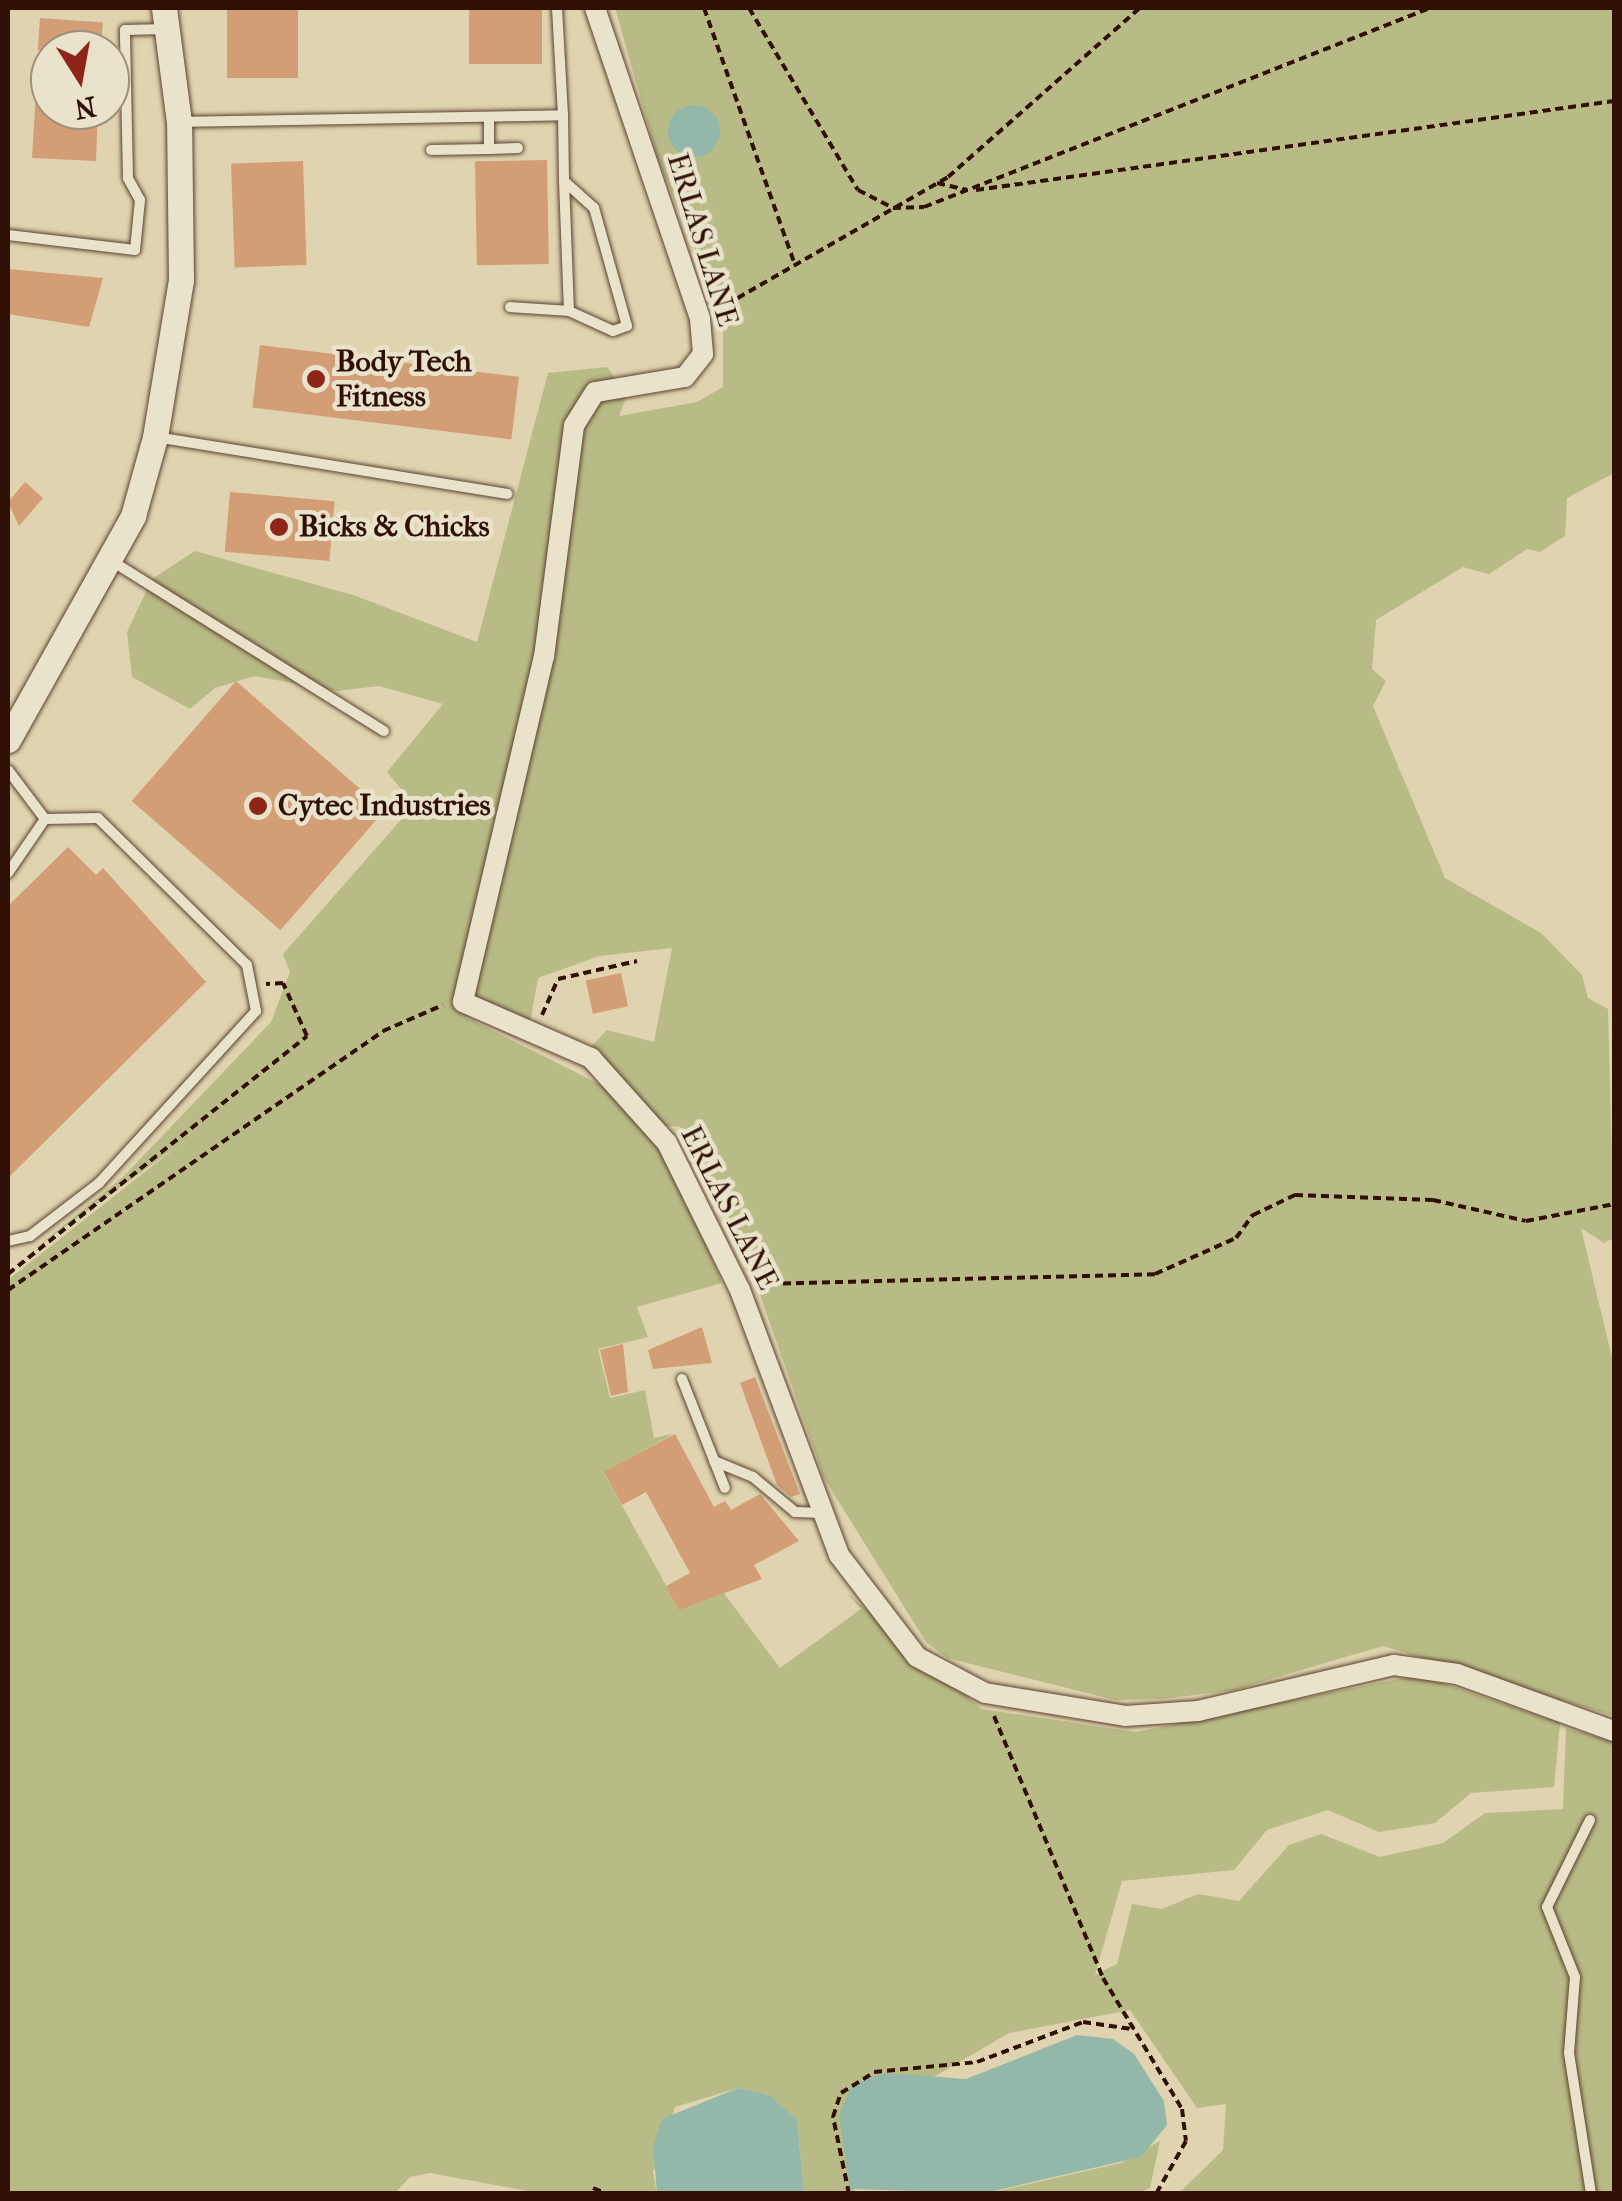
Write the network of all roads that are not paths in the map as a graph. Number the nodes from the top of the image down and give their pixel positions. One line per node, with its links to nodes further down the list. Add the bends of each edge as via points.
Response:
1 (556, 8): 4 (lane)
2 (596, 8): 26 (street, ERLAS LANE, via 700,319 699,366 667,383 595,392 574,426 544,656 463,1002 592,1058 667,1143 740,1290)
3 (166, 18): 6 (street); 11 (lane, via 125,30 135,250)
4 (562, 116): 5 (lane); 10 (lane)
5 (489, 118): 6 (lane); 8 (lane)
6 (179, 122): 14 (street, via 181,280)
7 (518, 148): 8 (lane)
8 (489, 149): 9 (lane)
9 (431, 150)
10 (564, 181): 13 (lane); 13 (lane, via 594,208 630,316 613,331)
11 (8, 234)
12 (510, 307): 13 (lane)
13 (569, 311)
14 (155, 437): 15 (lane); 16 (street)
15 (507, 494)
16 (110, 559): 17 (lane); 18 (street)
17 (384, 730)
18 (8, 740)
19 (8, 770): 20 (lane)
20 (45, 819): 21 (lane); 22 (lane, via 98,818 256,984 252,1024 100,1183 30,1236)
21 (8, 873)
22 (8, 1241)
23 (682, 1379): 24 (lane)
24 (714, 1461): 25 (lane); 26 (lane, via 753,1476 795,1512)
25 (725, 1488)
26 (822, 1513): 27 (street, ERLAS LANE, via 839,1554 917,1657 985,1693 1124,1716 1198,1712 1394,1666 1456,1674)
27 (1614, 1732)
28 (1590, 1820): 29 (lane, via 1547,1907 1575,1977 1568,2053)
29 (1591, 2194)

